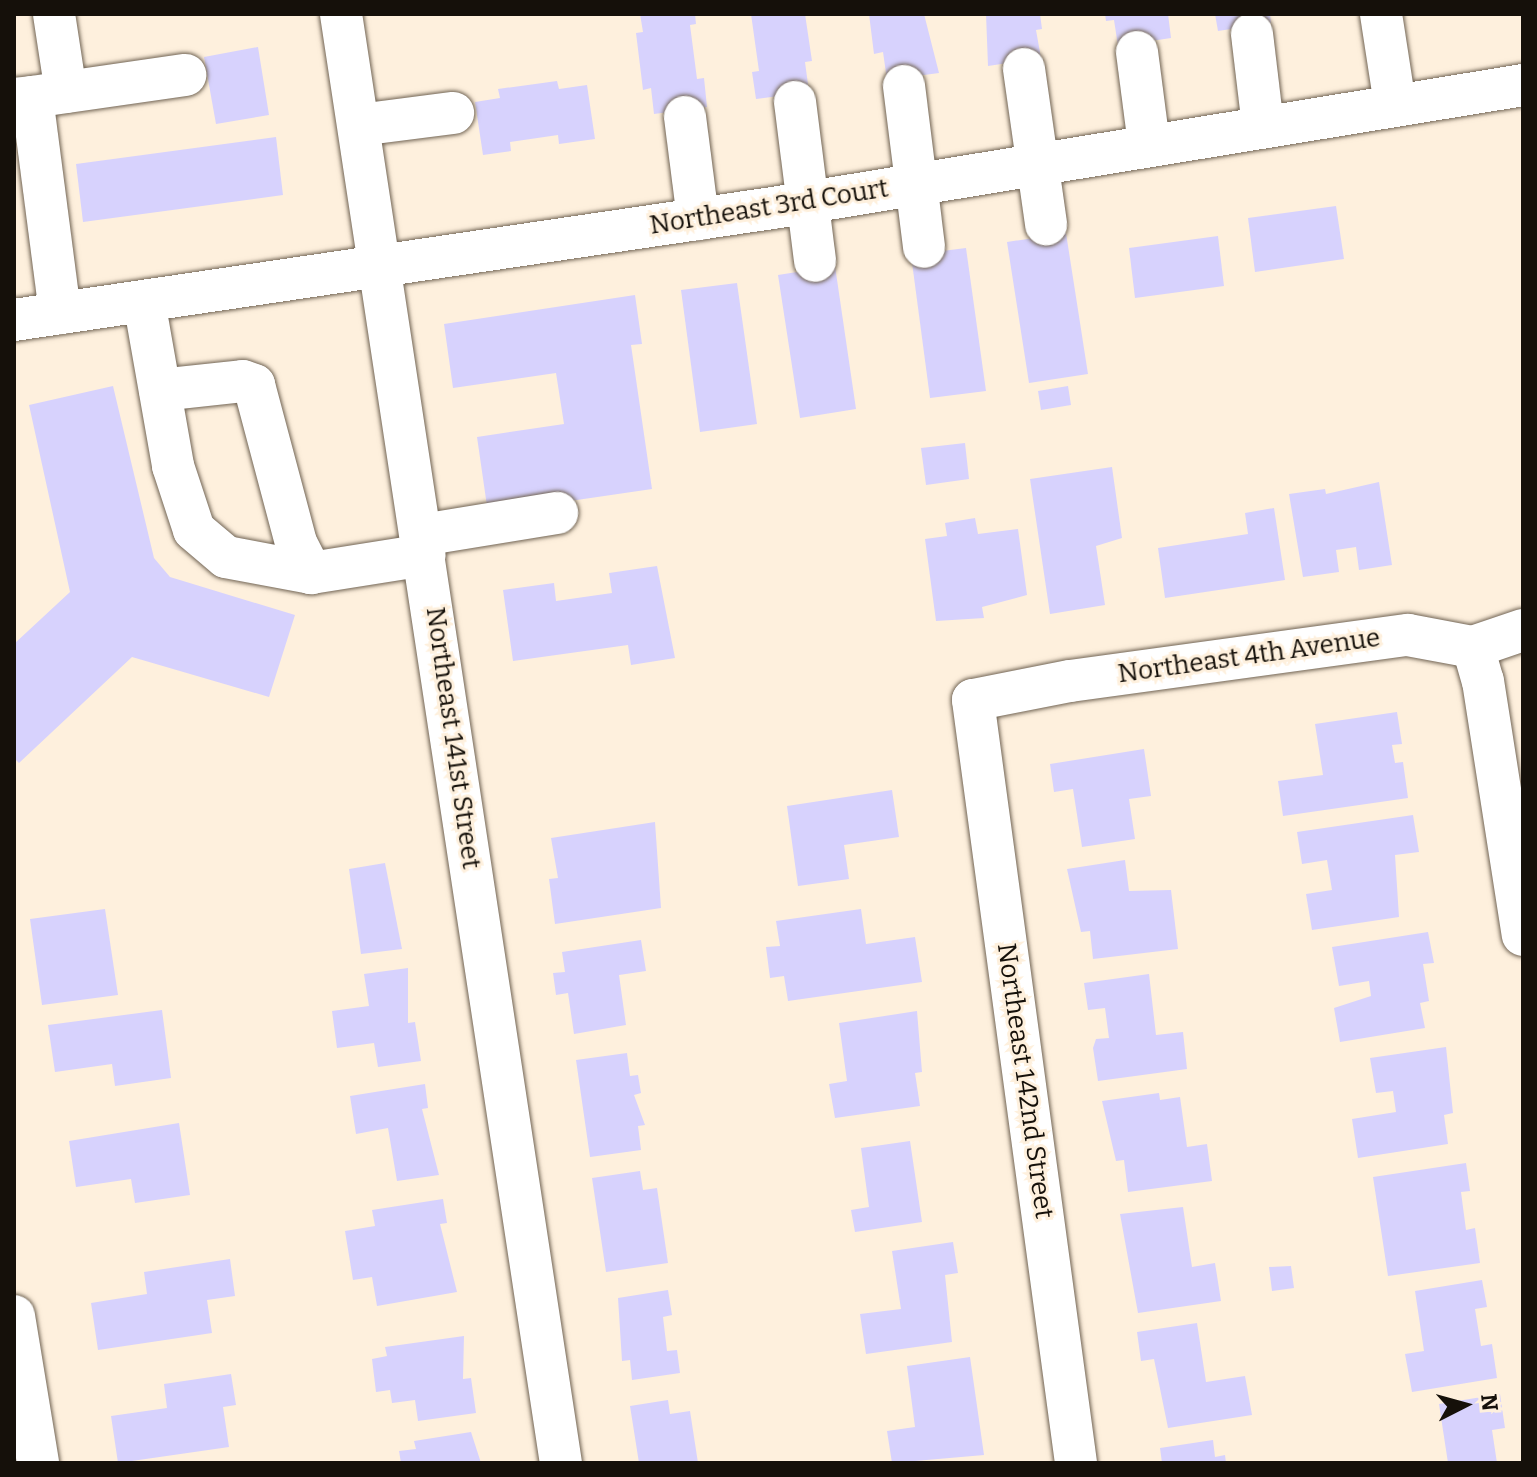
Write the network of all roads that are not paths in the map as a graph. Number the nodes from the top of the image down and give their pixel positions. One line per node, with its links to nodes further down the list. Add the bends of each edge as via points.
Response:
1 (54, 14): 10 (street)
2 (341, 14): 15 (street, Northeast 141st Street)
3 (1381, 14): 12 (street)
4 (1252, 34): 16 (street)
5 (1137, 52): 17 (street)
6 (1024, 69): 18 (street)
7 (185, 75): 10 (street)
8 (1523, 85): 12 (street, Northeast 3rd Court)
9 (904, 86): 19 (street)
10 (38, 96): 27 (street)
11 (795, 102): 20 (street)
12 (1395, 104): 16 (street, Northeast 3rd Court)
13 (453, 113): 15 (street)
14 (685, 117): 21 (street)
15 (359, 125): 25 (street, Northeast 141st Street)
16 (1263, 126): 17 (street, Northeast 3rd Court)
17 (1149, 145): 18 (street, Northeast 3rd Court)
18 (1038, 164): 19 (street, Northeast 3rd Court); 22 (street)
19 (916, 184): 20 (street, Northeast 3rd Court); 23 (street)
20 (808, 203): 21 (street, Northeast 3rd Court); 24 (street)
21 (698, 219): 25 (street, Northeast 3rd Court)
22 (1046, 224)
23 (924, 247)
24 (815, 261)
25 (382, 266): 26 (street, Northeast 3rd Court); 31 (street, Northeast 141st Street)
26 (144, 301): 27 (street, Northeast 3rd Court); 29 (street)
27 (60, 313): 28 (street, Northeast 3rd Court)
28 (14, 320)
29 (160, 390): 32 (street, via 173,466 194,530 226,557); 32 (street, via 243,381 254,385 296,543)
30 (557, 513): 31 (street)
31 (424, 545): 32 (street); 39 (street, Northeast 141st Street)
32 (311, 573)
33 (1523, 630): 34 (street, Northeast 4th Avenue)
34 (1473, 647): 35 (street, Northeast 4th Avenue, via 1408,635 1070,681); 36 (street, via 1483,681)
35 (973, 700): 40 (street, Northeast 142nd Street)
36 (1523, 935)
37 (14, 1316): 38 (street)
38 (38, 1463)
39 (561, 1463)
40 (1076, 1463)

